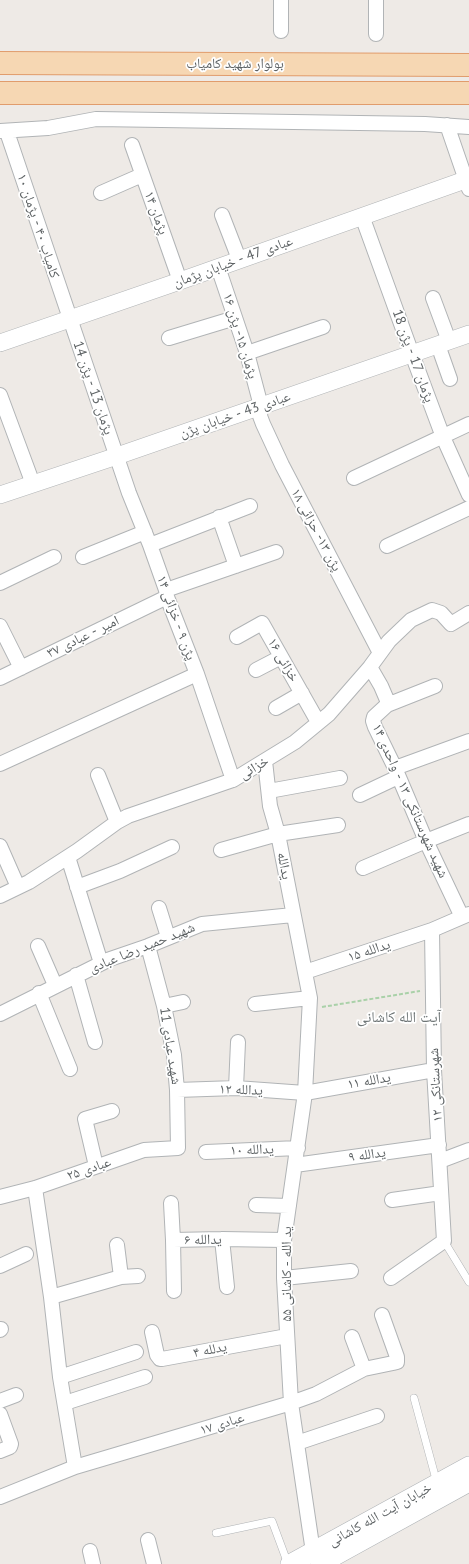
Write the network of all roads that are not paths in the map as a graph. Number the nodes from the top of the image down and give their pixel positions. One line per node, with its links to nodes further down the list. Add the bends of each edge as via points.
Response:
1 (281, 0): 3 (street)
2 (376, 0): 4 (street)
3 (281, 31)
4 (376, 34)
5 (0, 63): 6 (main road, بولوار شهید کامیاب)
6 (105, 63): 7 (main road, بولوار شهید کامیاب); 9 (main road)
7 (469, 66)
8 (0, 93): 9 (main road, بولوار شهید کامیاب)
9 (108, 93): 10 (main road, بولوار شهید کامیاب)
10 (469, 93)
11 (447, 125): 12 (street); 13 (street, via 96,119 48,128); 16 (street)
12 (469, 127)
13 (4, 132): 25 (street, کامیاب ۴۰ - پژمان ۱۰)
14 (132, 145): 15 (street, پژمان ۱۴)
15 (142, 175): 17 (street); 22 (street, پژمان ۱۴)
16 (467, 184): 19 (street, عبادی 47 - خیابان پژمان)
17 (101, 193)
18 (222, 215): 20 (street)
19 (362, 216): 20 (street, عبادی 47 - خیابان پژمان); 32 (street, پژمان 17 - پژن 18)
20 (239, 259): 21 (street, عبادی 47 - خیابان پژمان)
21 (218, 267): 22 (street, عبادی 47 - خیابان پژمان); 24 (street, پژمان ۱۵- پژن ۱۶)
22 (180, 281): 25 (street, عبادی 47 - خیابان پژمان)
23 (432, 298): 30 (street)
24 (235, 318): 28 (street); 31 (street, پژمان ۱۵- پژن ۱۶)
25 (70, 319): 29 (street, عبادی 47 - خیابان پژمان); 38 (street, پژمان 13 - پژن 14)
26 (323, 327): 31 (street)
27 (469, 334): 30 (street, عبادی 43 - خیابان پژن)
28 (169, 338)
29 (0, 343)
30 (443, 343): 32 (street, عبادی 43 - خیابان پژن); 33 (street)
31 (247, 353): 35 (street, پژمان ۱۵- پژن ۱۶)
32 (412, 354): 35 (street, عبادی 43 - خیابان پژن); 37 (street, پژمان 17 - پژن 18)
33 (450, 379)
34 (0, 395): 40 (street)
35 (261, 406): 38 (street, عبادی 43 - خیابان پژن); 57 (street, پژن ۱۳- حزائی ۱۸, via 260,416 279,458)
36 (469, 424): 37 (street)
37 (443, 437): 39 (street); 42 (street, پژمان 17 - پژن 18)
38 (117, 456): 40 (street, عبادی 43 - خیابان پژن); 46 (street, پژن ۹ - خزائی ۱۴)
39 (354, 478)
40 (33, 484): 41 (street, عبادی 43 - خیابان پژن)
41 (0, 495)
42 (469, 495)
43 (250, 506): 45 (street)
44 (469, 508): 47 (street)
45 (219, 518): 46 (street); 51 (street)
46 (147, 538): 50 (street); 53 (street, پژن ۹ - خزائی ۱۴)
47 (387, 546)
48 (276, 552): 51 (street, امیر - عبادی ۳۷)
49 (54, 557): 52 (street)
50 (83, 557)
51 (236, 566): 53 (street, امیر - عبادی ۳۷)
52 (0, 583)
53 (166, 593): 60 (street, امیر - عبادی ۳۷); 62 (street, پژن ۹ - خزائی ۱۴)
54 (469, 612): 57 (street, خزائی, via 451,624 441,613 432,610 411,620)
55 (0, 626): 60 (street)
56 (237, 637): 58 (street, خزائی ۱۶, via 262,623)
57 (380, 653): 59 (street, خزائی)
58 (281, 657): 61 (street); 65 (street, خزائی ۱۶)
59 (370, 667): 66 (street, شهید شهرستانکی ۱۳ - واحدی ۱۴, via 381,686); 68 (street, خزائی, via 329,714)
60 (20, 668): 63 (street, امیر - عبادی ۳۷)
61 (256, 670)
62 (197, 674): 71 (street); 75 (street, پژن ۹ - خزائی ۱۴)
63 (0, 678)
64 (434, 686): 66 (street)
65 (302, 693): 67 (street); 68 (street, خزائی ۱۶)
66 (387, 705): 72 (street, شهید شهرستانکی ۱۳ - واحدی ۱۴, via 374,717 373,722)
67 (276, 708)
68 (318, 722): 70 (street, خزائی, via 295,742)
69 (469, 741): 72 (street)
70 (265, 761): 75 (street, خزائی); 76 (street, یدالله)
71 (0, 764)
72 (396, 772): 77 (street); 82 (street, شهید شهرستانکی ۱۳ - واحدی ۱۴)
73 (98, 775): 78 (street)
74 (340, 778): 76 (street)
75 (233, 780): 78 (street, خزائی)
76 (269, 792): 81 (street, یدالله)
77 (360, 795)
78 (117, 822): 86 (street, خزائی)
79 (469, 824): 82 (street)
80 (338, 825): 81 (street)
81 (278, 834): 85 (street); 92 (street, یدالله)
82 (426, 841): 87 (street); 93 (street, شهید شهرستانکی ۱۳ - واحدی ۱۴)
83 (0, 846): 88 (street)
84 (172, 847): 89 (street)
85 (221, 850)
86 (68, 857): 88 (street, خزائی); 89 (street)
87 (363, 868)
88 (18, 887): 90 (street, خزائی)
89 (78, 887): 98 (street)
90 (0, 896)
91 (159, 908): 95 (street)
92 (293, 915): 95 (street, شهید حمید رضا عبادی, via 202,924); 99 (street, یدالله)
93 (465, 916): 94 (street, یدالله ۱۵)
94 (432, 930): 99 (street, یدالله ۱۵); 111 (street, شهرستانکی ۱۲)
95 (168, 938): 97 (street, شهید حمید رضا عبادی)
96 (38, 946): 101 (street)
97 (148, 946): 98 (street, شهید حمید رضا عبادی); 106 (street, شهید عبادی 11)
98 (101, 963): 100 (street, شهید حمید رضا عبادی)
99 (305, 972): 105 (street, ید الله - کاشانی ۵۵)
100 (76, 975): 101 (street, شهید حمید رضا عبادی); 108 (street)
101 (56, 986): 102 (street, شهید حمید رضا عبادی)
102 (39, 994): 107 (street, شهید حمید رضا عبادی); 110 (street)
103 (183, 1002): 106 (street)
104 (254, 1004): 105 (street)
105 (310, 1004): 114 (street, ید الله - کاشانی ۵۵)
106 (164, 1006): 113 (street, شهید عبادی 11, via 174,1055)
107 (0, 1014)
108 (95, 1042)
109 (238, 1042): 112 (street)
110 (70, 1069)
111 (434, 1070): 114 (street, یدالله ۱۱); 116 (street, شهرستانکی ۱۲)
112 (236, 1088): 113 (street, یدالله ۱۲); 114 (street, یدالله ۱۲)
113 (177, 1090): 117 (street, شهید عبادی 11)
114 (305, 1093): 118 (street, ید الله - کاشانی ۵۵)
115 (112, 1111): 123 (street, via 85,1119)
116 (439, 1145): 121 (street, شهرستانکی ۱۲); 122 (street, یدالله ۹)
117 (178, 1148): 123 (street, عبادی ۲۵, via 144,1150)
118 (298, 1148): 120 (street, یدالله ۱۰); 122 (street, ید الله - کاشانی ۵۵)
119 (469, 1150): 121 (street)
120 (206, 1152)
121 (440, 1161): 125 (street, شهرستانکی ۱۲)
122 (295, 1165): 130 (street, ید الله - کاشانی ۵۵)
123 (96, 1166): 124 (street, عبادی ۲۵)
124 (35, 1188): 126 (street, عبادی ۲۵); 146 (street)
125 (441, 1193): 127 (street); 134 (street, شهرستانکی ۱۲)
126 (0, 1197)
127 (392, 1200)
128 (171, 1203): 132 (street)
129 (256, 1205): 130 (street)
130 (289, 1206): 133 (street, ید الله - کاشانی ۵۵)
131 (222, 1239): 132 (street, یدالله ۶); 133 (street, یدالله ۶); 144 (street)
132 (173, 1240): 145 (street, یدالله ۶)
133 (284, 1240): 141 (street, ید الله - کاشانی ۵۵)
134 (444, 1241): 142 (street); 143 (lane)
135 (117, 1245): 140 (street)
136 (26, 1254): 137 (street)
137 (0, 1266)
138 (351, 1271): 141 (street)
139 (138, 1276): 140 (street)
140 (121, 1277): 146 (street)
141 (284, 1278): 149 (street, ید الله - کاشانی ۵۵)
142 (391, 1278)
143 (469, 1282)
144 (227, 1287)
145 (174, 1291)
146 (51, 1297): 153 (street)
147 (382, 1315): 152 (street, عبادی ۱۷, via 397,1362)
148 (152, 1332): 149 (street, یدلله ۴, via 160,1359)
149 (287, 1336): 158 (street, ید الله - کاشانی ۵۵)
150 (352, 1337): 152 (street)
151 (136, 1352): 153 (street)
152 (364, 1369): 158 (street, عبادی ۱۷, via 316,1394)
153 (60, 1377): 159 (street)
154 (145, 1377): 159 (street)
155 (16, 1395): 157 (street)
156 (414, 1398): 167 (lane)
157 (0, 1401)
158 (291, 1402): 162 (street, ید الله - کاشانی ۵۵); 165 (street, عبادی ۱۷)
159 (65, 1403): 165 (street)
160 (0, 1414): 163 (street, via 11,1444)
161 (377, 1416): 162 (street)
162 (297, 1443): 171 (street, ید الله - کاشانی ۵۵)
163 (0, 1451)
164 (469, 1466): 167 (main road, خیابان آیت الله کاشانی)
165 (75, 1467): 168 (street, عبادی ۱۷)
166 (469, 1482): 171 (main road, خیابان آیت الله کاشانی)
167 (437, 1483): 171 (main road, خیابان آیت الله کاشانی)
168 (0, 1497)
169 (216, 1533): 173 (lane, via 272,1521)
170 (148, 1540): 172 (street)
171 (316, 1558): 173 (main road, خیابان آیت الله کاشانی)
172 (154, 1564)
173 (289, 1564)

